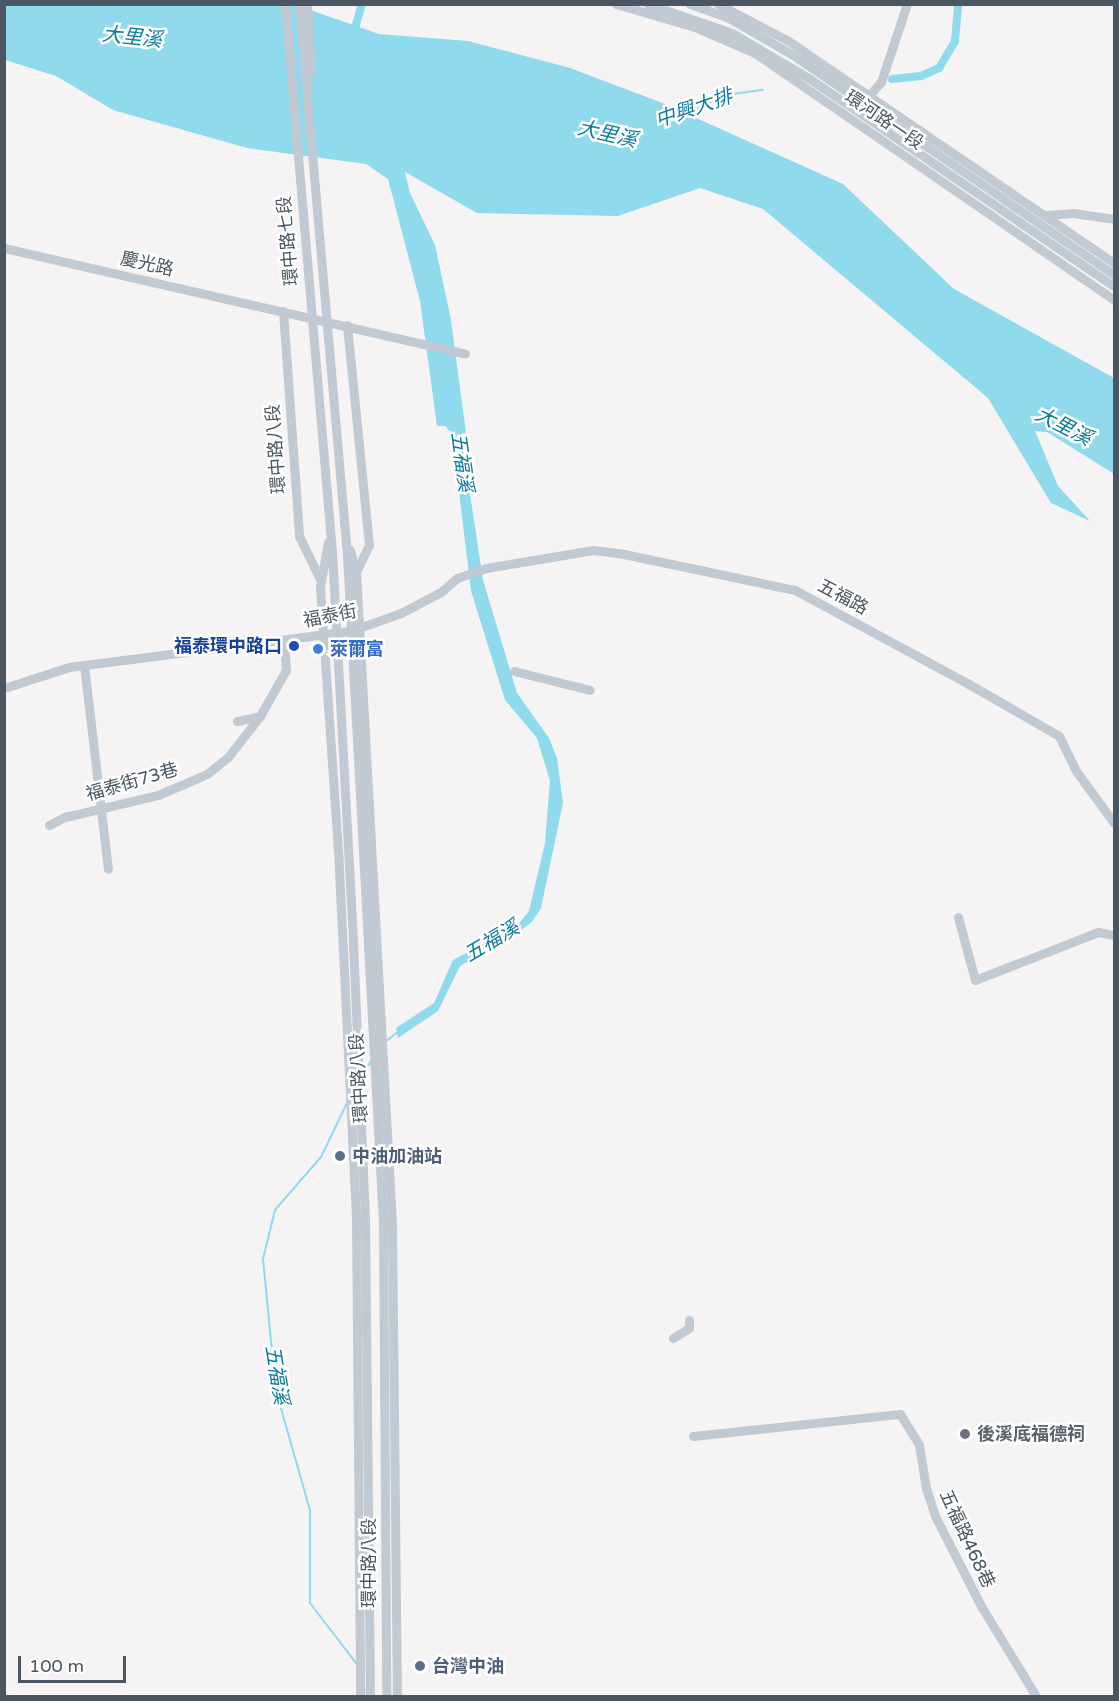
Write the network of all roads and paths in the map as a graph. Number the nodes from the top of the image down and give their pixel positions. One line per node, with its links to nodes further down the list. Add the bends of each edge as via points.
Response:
1 (280, 4): 11 (street, via 285,74)
2 (285, 4): 11 (street, 環中路七段)
3 (299, 4): 12 (street, 環中路七段)
4 (307, 4): 12 (street)
5 (616, 4): 10 (street, 環河路一段, via 729,40)
6 (648, 4): 10 (street, 環河路一段, via 732,33)
7 (690, 4): 10 (street, 環河路一段, via 760,34)
8 (718, 4): 10 (street, 環河路一段, via 788,40)
9 (907, 4): 10 (street, via 881,82)
10 (860, 107): 13 (street, 環河路一段); 17 (street, 環河路一段); 18 (street, 環河路一段); 19 (street, 環河路一段)
11 (295, 119): 24 (street, 環中路七段)
12 (309, 120): 23 (street, 環中路七段)
13 (1046, 215): 14 (street, via 1073,213); 16 (street, 環河路一段)
14 (1114, 219)
15 (4, 248): 20 (street, 慶光路)
16 (1114, 263)
17 (1114, 275)
18 (1114, 286)
19 (1114, 300)
20 (283, 311): 21 (street, 慶光路); 29 (street, 環中路八段, via 299,536)
21 (347, 325): 22 (street, 慶光路); 27 (street, 環中路八段, via 369,545)
22 (465, 354)
23 (339, 471): 25 (street, 環中路八段)
24 (323, 474): 26 (street, 環中路八段)
25 (345, 530): 27 (street, 環中路八段); 30 (street, 環中路八段)
26 (330, 531): 29 (street, 環中路八段); 31 (street, 環中路八段)
27 (356, 572): 30 (street, 環中路八段)
28 (462, 576): 30 (street, 福泰街, via 401,613); 41 (street, 五福路, via 486,568 593,550 795,590 1054,732 1076,771)
29 (321, 580): 32 (street, 環中路八段)
30 (355, 630): 31 (street, 福泰街); 47 (street, 環中路八段)
31 (336, 634): 32 (street, 福泰街); 46 (street, 環中路八段, via 357,1056)
32 (324, 636): 33 (street, 福泰街); 46 (street, 環中路八段)
33 (284, 641): 34 (street, 福泰街); 38 (street, 福泰街73巷, via 286,670)
34 (84, 664): 36 (street, 福泰街, via 52,670); 40 (street)
35 (514, 671): 37 (street)
36 (4, 688)
37 (590, 690)
38 (260, 716): 39 (street); 40 (street, 福泰街73巷, via 228,757 207,774 159,795)
39 (237, 720)
40 (102, 809): 42 (street, 福泰街73巷); 43 (street)
41 (1114, 823)
42 (49, 825)
43 (108, 869)
44 (958, 917): 45 (street, via 975,980 1098,932)
45 (1114, 935)
46 (354, 1083): 48 (street, 環中路八段); 48 (street, 環中路八段, via 351,1125)
47 (387, 1218): 48 (street); 52 (street, 環中路八段); 55 (street, 環中路八段)
48 (360, 1220): 53 (street, 環中路八段); 54 (street, 環中路八段)
49 (689, 1320): 50 (street, via 689,1328)
50 (673, 1338)
51 (693, 1436): 56 (street, 五福路468巷, via 900,1414 919,1445 935,1516 981,1606)
52 (386, 1691)
53 (360, 1696)
54 (370, 1696)
55 (397, 1696)
56 (1036, 1696)

